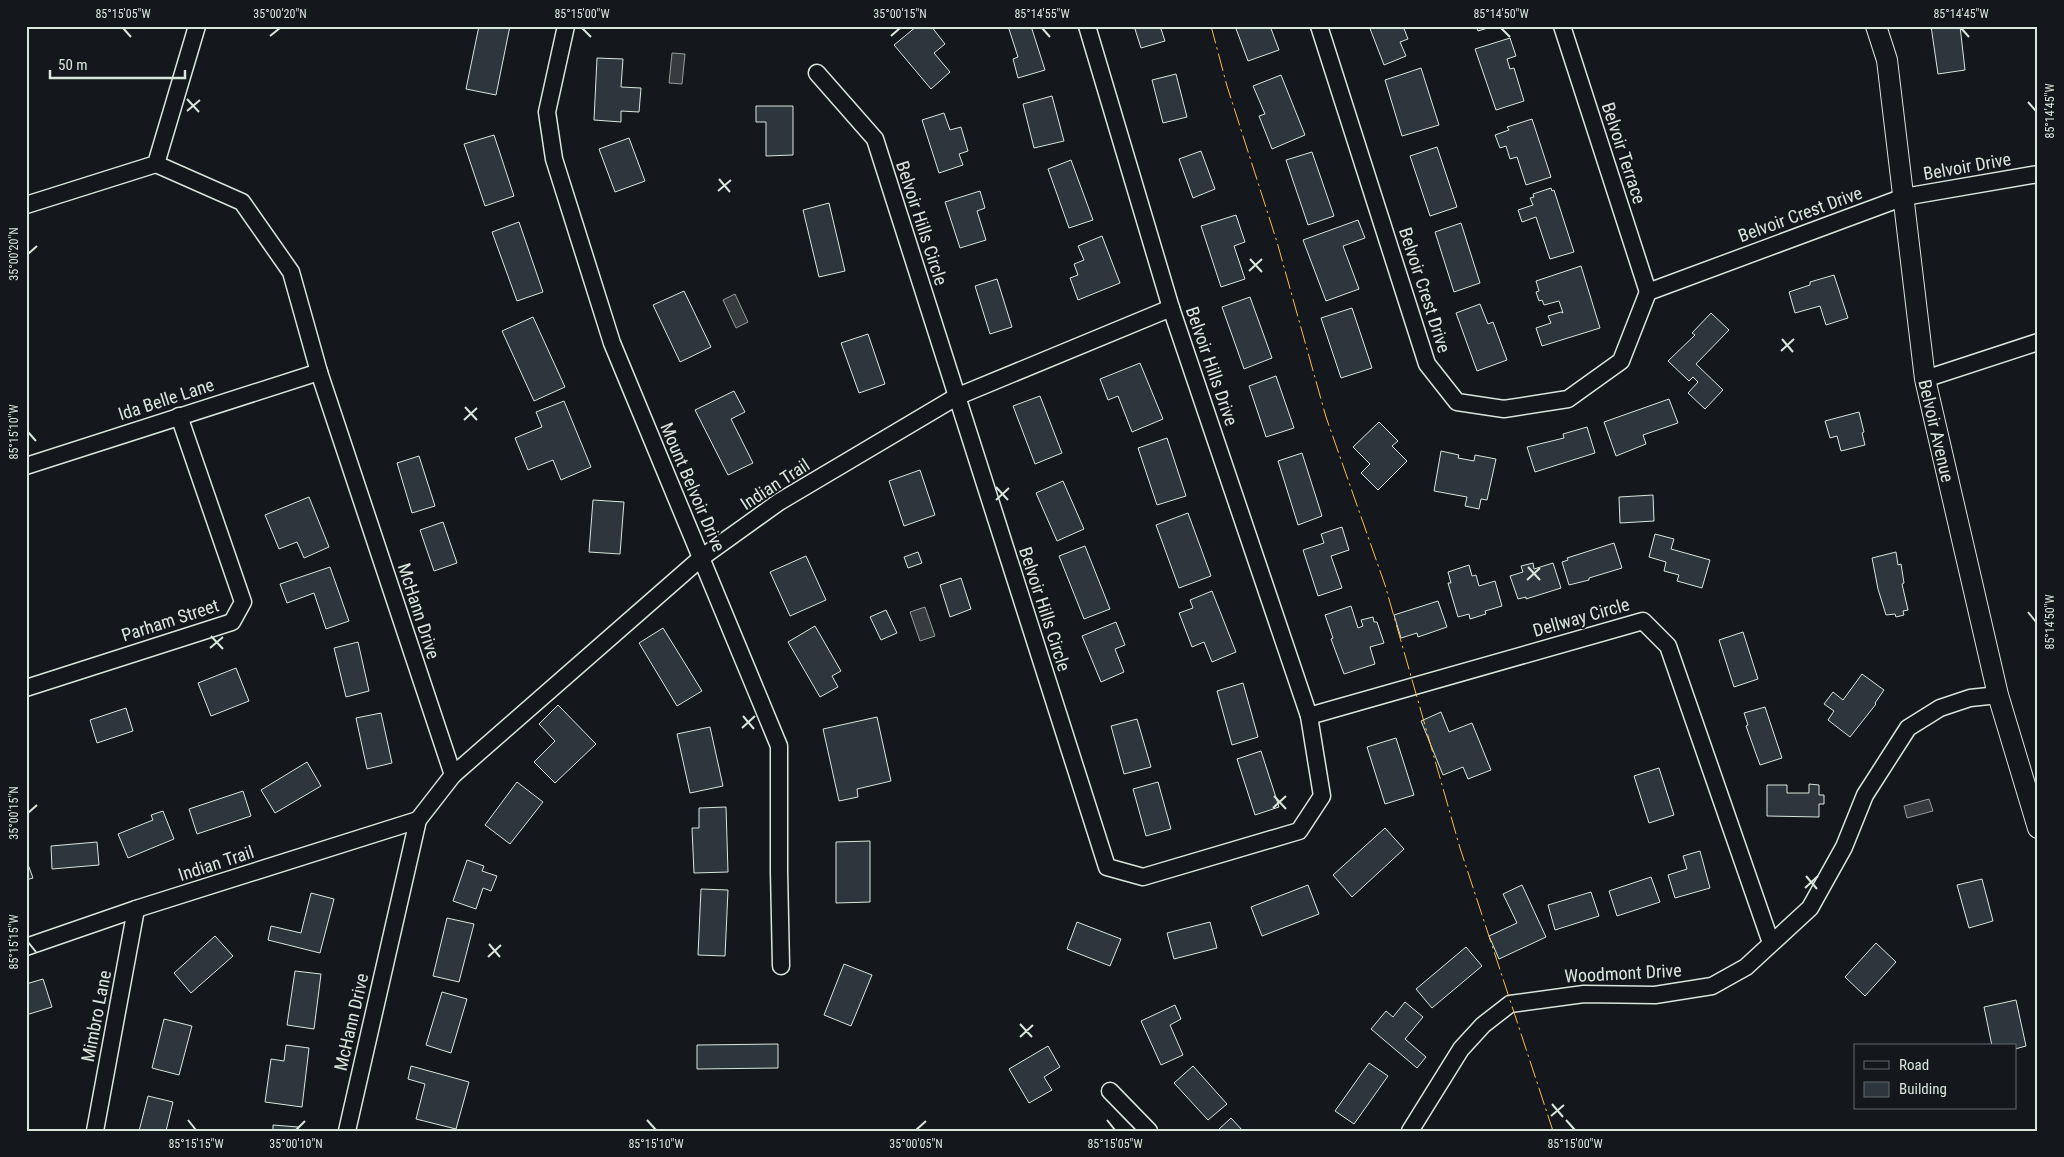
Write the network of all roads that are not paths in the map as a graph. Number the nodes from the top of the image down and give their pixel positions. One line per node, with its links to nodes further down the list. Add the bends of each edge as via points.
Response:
1 (197, 26): 8 (street)
2 (566, 26): 20 (street, Mount Belvoir Drive, via 547,112 554,158 612,343)
3 (1087, 26): 13 (street, Belvoir Hills Drive)
4 (1319, 26): 12 (street, Belvoir Crest Drive, via 1427,364 1457,402 1504,409 1568,399 1621,361)
5 (1562, 26): 12 (street, Belvoir Terrace)
6 (1876, 26): 10 (street, Belvoir Avenue, via 1887,60)
7 (816, 73): 17 (street, Belvoir Hills Circle, via 875,139)
8 (156, 164): 11 (street); 15 (street, McHann Drive, via 242,202 291,272)
9 (2038, 174): 10 (street, Belvoir Drive)
10 (1904, 197): 12 (street, Belvoir Crest Drive); 16 (street, Belvoir Avenue)
11 (26, 205)
12 (1648, 292)
13 (1171, 308): 17 (street, Indian Trail); 23 (street, Belvoir Hills Drive)
14 (2038, 342): 16 (street)
15 (319, 372): 18 (street, Ida Belle Lane); 24 (street, McHann Drive)
16 (1926, 379): 22 (street, Belvoir Avenue)
17 (956, 397): 20 (street, Indian Trail, via 779,502); 23 (street, Belvoir Hills Circle, via 1107,867 1142,877 1299,831 1322,796)
18 (179, 416): 19 (street, Ida Belle Lane); 21 (street, Parham Street, via 243,602 232,622)
19 (26, 466)
20 (701, 558): 24 (street, Indian Trail); 30 (street, Mount Belvoir Drive, via 779,746 778,871)
21 (26, 688)
22 (1998, 695): 26 (street, Belvoir Avenue); 28 (street, Woodmont Drive, via 1970,698 1940,708 1908,728 1865,796 1844,846 1810,908)
23 (1309, 716): 28 (street, Dellway Circle, via 1643,621 1668,646)
24 (452, 775): 25 (street, McHann Drive)
25 (418, 820): 27 (street, Indian Trail); 33 (street, McHann Drive)
26 (2038, 828)
27 (136, 909): 29 (street, Indian Trail); 32 (street, Mimbro Lane)
28 (1771, 943): 35 (street, Woodmont Drive, via 1746,967 1712,986 1656,995 1584,994 1510,1004 1483,1025 1461,1050)
29 (26, 947)
30 (782, 966)
31 (1110, 1091): 34 (street)
32 (95, 1131)
33 (347, 1131)
34 (1149, 1131)
35 (1410, 1131)

